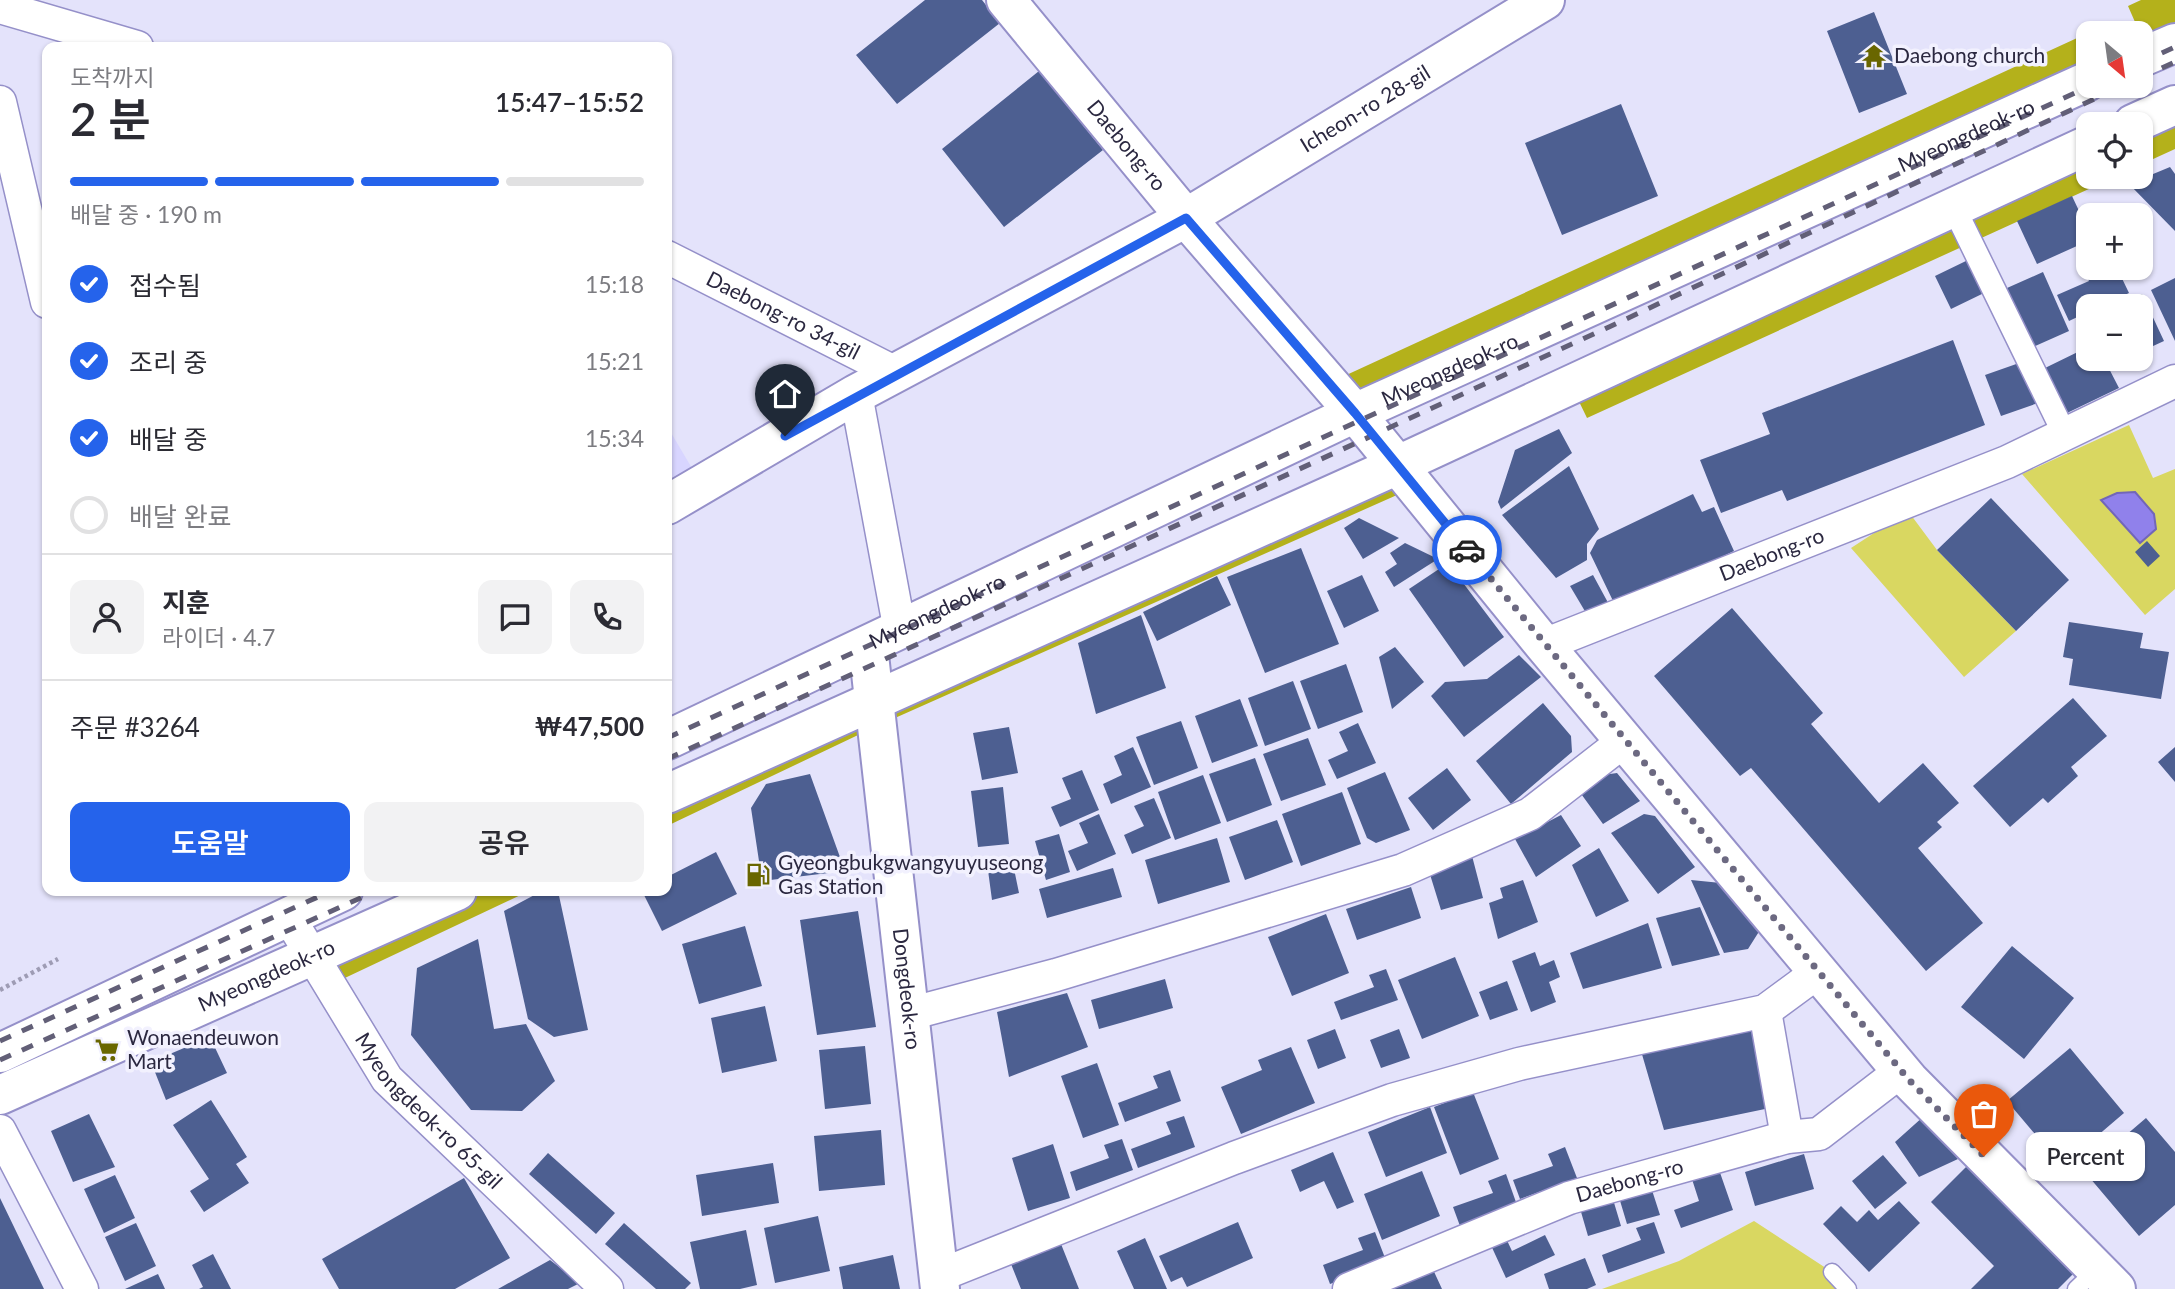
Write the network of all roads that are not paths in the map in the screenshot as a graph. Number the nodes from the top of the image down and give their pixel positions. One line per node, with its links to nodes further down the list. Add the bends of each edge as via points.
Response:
1 (1006, 0): 13 (main road, Daebong-ro)
2 (1545, 0): 13 (main road, Icheon-ro 28-gil)
3 (0, 7): 4 (street)
4 (120, 42)
5 (2175, 43): 6 (main road)
6 (2153, 52)
7 (2076, 87): 19 (main road, Myeongdeok-ro)
8 (0, 103): 15 (street)
9 (2175, 105): 10 (main road)
10 (2153, 115)
11 (2076, 151): 12 (main road)
12 (1954, 208): 20 (street); 21 (main road)
13 (1186, 218): 16 (main road, Icheon-ro 28-gil); 19 (main road, Daebong-ro)
14 (672, 260): 16 (street, Daebong-ro 34-gil)
15 (42, 281)
16 (898, 374): 18 (main road, Icheon-ro 28-gil)
17 (2175, 381): 20 (street, Daebong-ro)
18 (856, 394): 22 (main road, Icheon-ro 28-gil); 23 (street)
19 (1355, 413): 21 (main road, Daebong-ro); 23 (main road, Myeongdeok-ro)
20 (2065, 435): 24 (street, Daebong-ro, via 1999,466)
21 (1398, 465): 24 (main road, Daebong-ro); 25 (main road)
22 (672, 502)
23 (884, 638): 25 (main road, Dongdeok-ro); 26 (main road, Myeongdeok-ro)
24 (1544, 645): 27 (main road, Daebong-ro)
25 (874, 699): 28 (main road); 35 (main road, Dongdeok-ro)
26 (672, 738)
27 (1624, 741): 33 (main road, Daebong-ro); 35 (street, via 1530,814 1403,870 1056,975)
28 (672, 792)
29 (332, 896): 31 (main road, Myeongdeok-ro)
30 (446, 896): 32 (main road, Myeongdeok-ro)
31 (289, 916): 32 (street, Myeongdeok-ro 65-gil); 36 (main road, Myeongdeok-ro)
32 (313, 957): 38 (main road, Myeongdeok-ro); 44 (street, Myeongdeok-ro 65-gil, via 387,1079)
33 (1818, 972): 34 (street); 37 (main road, Daebong-ro)
34 (1765, 1011): 40 (street); 43 (street, via 1519,1063 1392,1100 1247,1153)
35 (909, 1014): 43 (main road, Dongdeok-ro)
36 (0, 1053)
37 (1901, 1070): 40 (street, Daebong-ro, via 1819,1134); 42 (main road, Daebong-ro)
38 (0, 1095)
39 (0, 1131): 45 (street)
40 (1787, 1137): 46 (street, Daebong-ro, via 1569,1198)
41 (1832, 1272): 47 (lane)
42 (2096, 1282)
43 (939, 1283)
44 (595, 1286)
45 (82, 1289)
46 (1349, 1289)
47 (1848, 1289)

